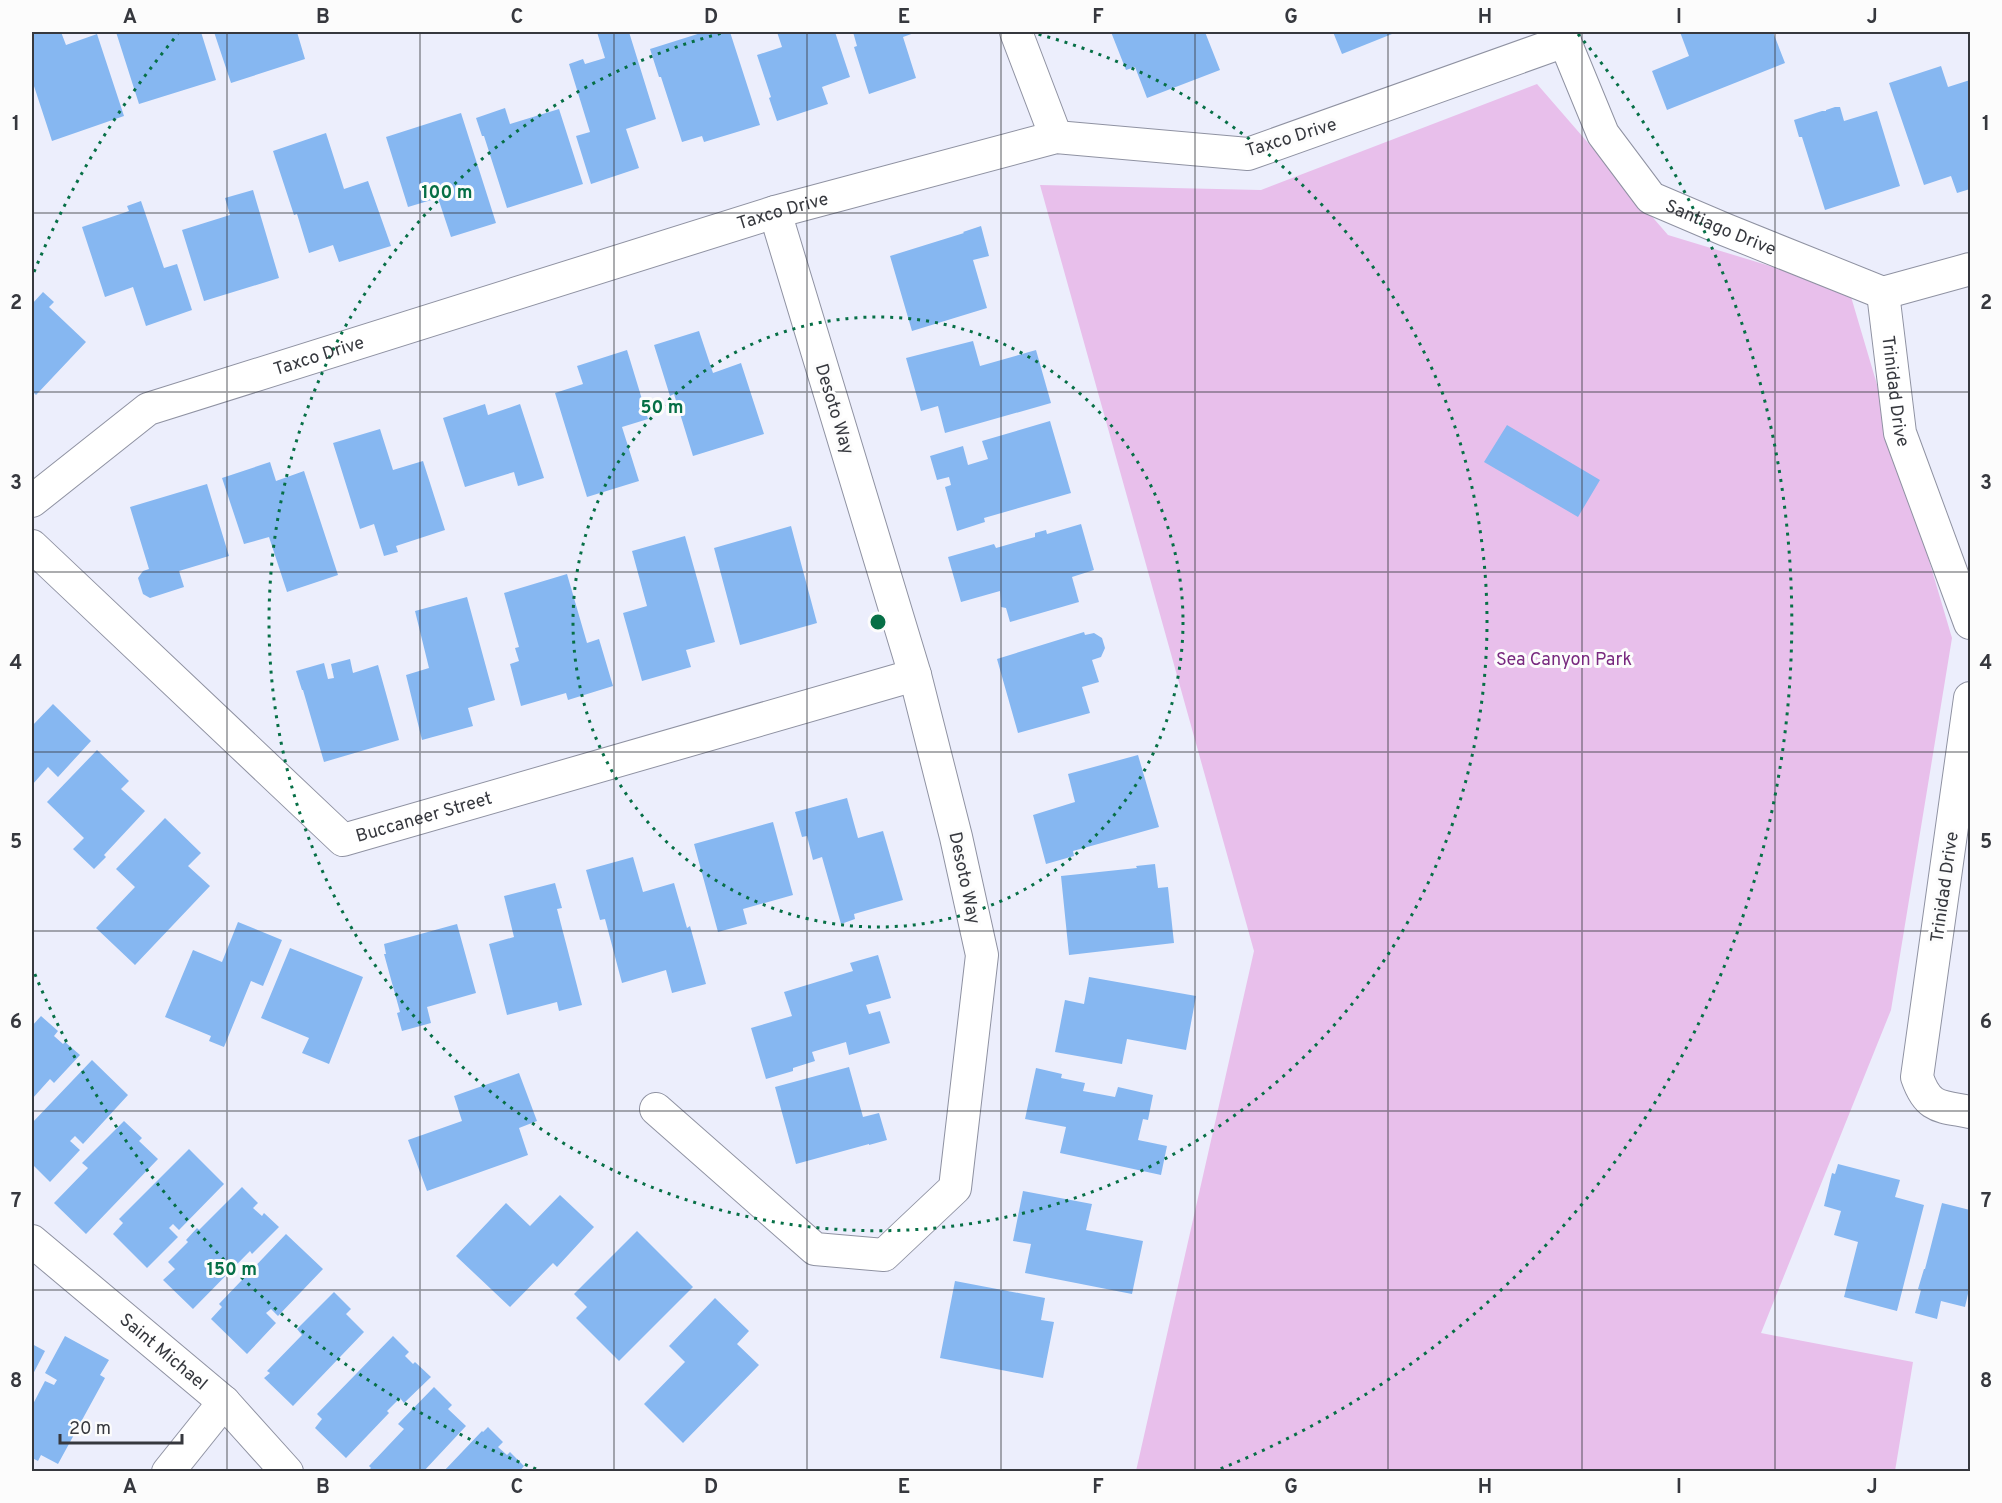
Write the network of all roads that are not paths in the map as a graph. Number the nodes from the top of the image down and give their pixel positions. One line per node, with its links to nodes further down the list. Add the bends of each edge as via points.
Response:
1 (1016, 32): 3 (street)
2 (1563, 36): 3 (street, Taxco Drive, via 1248,154); 6 (street, Santiago Drive, via 1603,134 1652,198)
3 (1056, 137): 4 (street, Taxco Drive)
4 (775, 212): 7 (street, Taxco Drive, via 148,409); 10 (street, Desoto Way)
5 (1971, 269): 6 (street)
6 (1883, 293): 9 (street, Trinidad Drive, via 1900,433)
7 (32, 501)
8 (32, 546): 10 (street, Buccaneer Street, via 343,840)
9 (1971, 622)
10 (915, 675): 12 (street, Desoto Way, via 982,955 955,1188 884,1255 815,1249)
11 (1971, 698): 13 (street, Trinidad Drive, via 1917,1077 1923,1094 1934,1104)
12 (656, 1108)
13 (1971, 1112)
14 (32, 1241): 15 (street, Saint Michael)
15 (224, 1402): 16 (street); 17 (street, Saint Michael)
16 (168, 1472)
17 (287, 1472)

